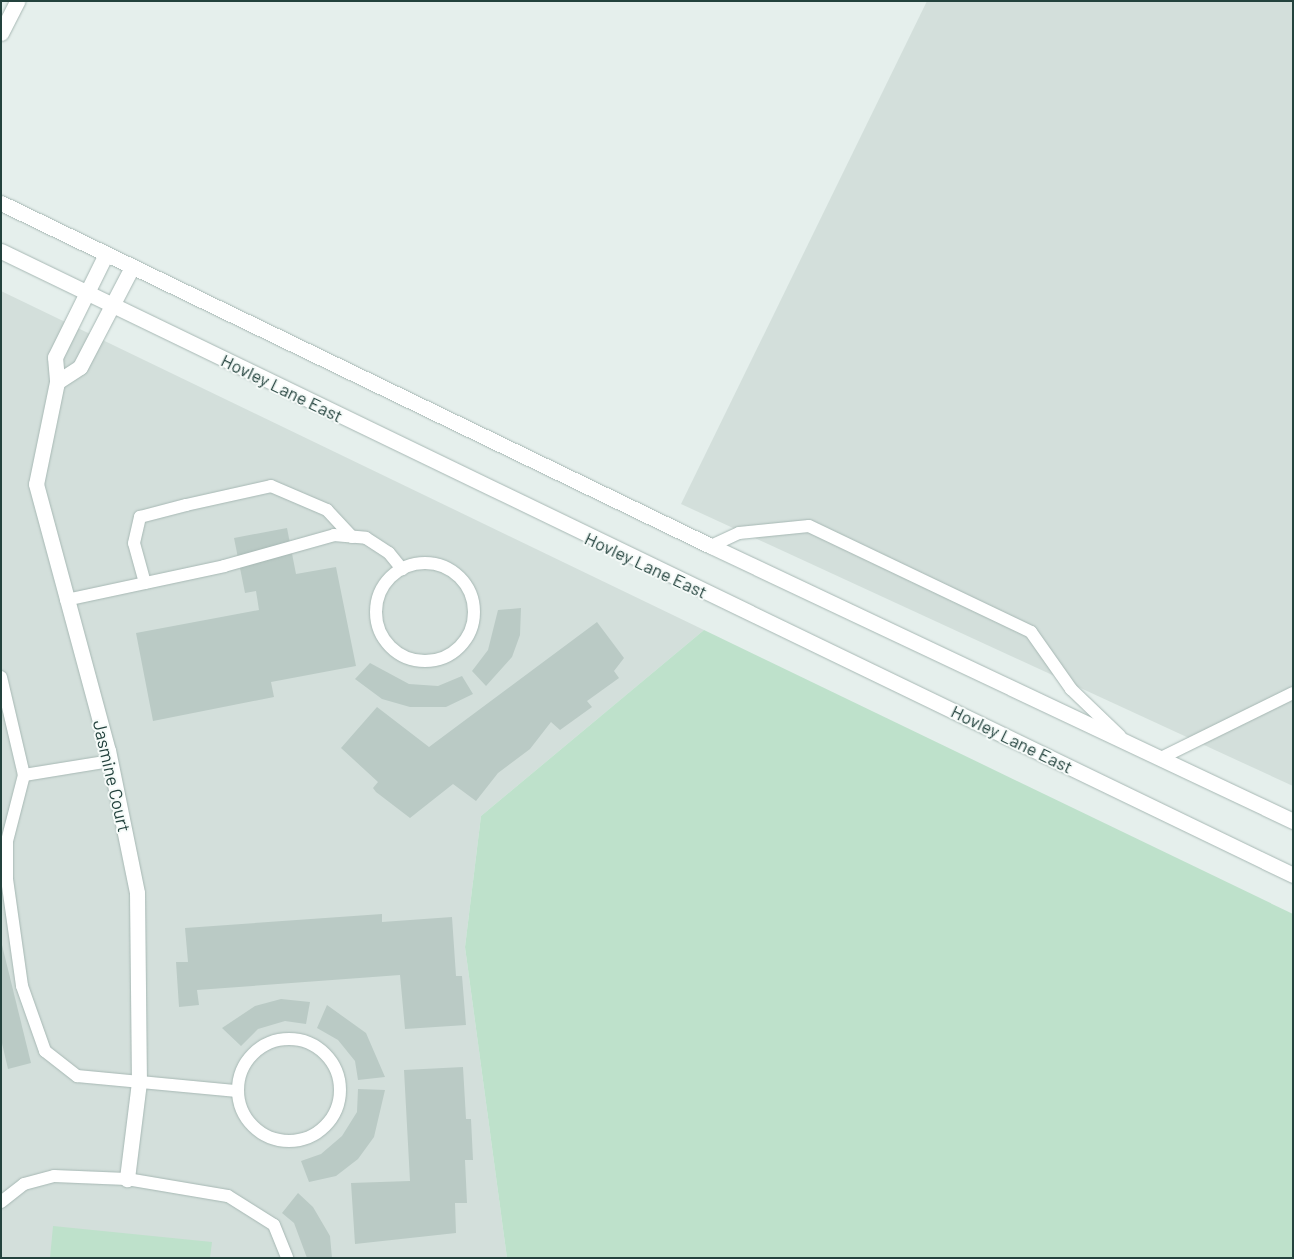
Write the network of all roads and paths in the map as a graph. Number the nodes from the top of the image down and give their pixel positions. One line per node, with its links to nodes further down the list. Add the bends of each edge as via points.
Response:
1 (17, 1): 2 (street)
2 (1, 34)
3 (1, 203): 5 (street)
4 (1, 251): 7 (street, Hovley Lane East)
5 (106, 254): 6 (street); 7 (street, Jasmine Court)
6 (132, 267): 8 (street); 11 (street)
7 (87, 293): 8 (street, Hovley Lane East); 9 (street, Jasmine Court, via 56,357)
8 (113, 306): 9 (street, via 80,368); 21 (street, Hovley Lane East)
9 (57, 382): 14 (street, Jasmine Court, via 36,484)
10 (352, 537): 12 (lane, via 366,538 389,553); 13 (lane, via 334,535 224,566); 13 (lane, via 326,510 271,486 195,502 140,517 134,543)
11 (711, 546): 17 (street); 17 (lane, via 739,533 809,526 1031,632 1071,689)
12 (402, 569): 12 (lane, via 381,589 376,618 380,632 400,654 413,660 443,658 467,638 473,623 470,592 448,569 433,564)
13 (145, 583): 14 (lane)
14 (66, 600): 19 (street, Jasmine Court)
15 (1, 677): 20 (lane)
16 (1293, 693): 18 (lane)
17 (1126, 741): 18 (street)
18 (1161, 758): 22 (street)
19 (110, 761): 20 (lane); 25 (street, Jasmine Court, via 137,893)
20 (24, 775): 25 (lane, via 7,841 7,879 22,986 45,1051 77,1076)
21 (1173, 817): 23 (street); 24 (street, Hovley Lane East)
22 (1293, 821)
23 (1293, 866)
24 (1293, 875)
25 (139, 1082): 26 (lane); 27 (street, Jasmine Court)
26 (238, 1091): 26 (lane, via 248,1121 275,1140 292,1141 308,1138 332,1117 340,1085 325,1054 294,1039 277,1040 248,1059 240,1074)
27 (126, 1179): 28 (lane, via 54,1176 24,1184); 29 (lane, via 228,1196 274,1225)
28 (1, 1202)
29 (287, 1258)

